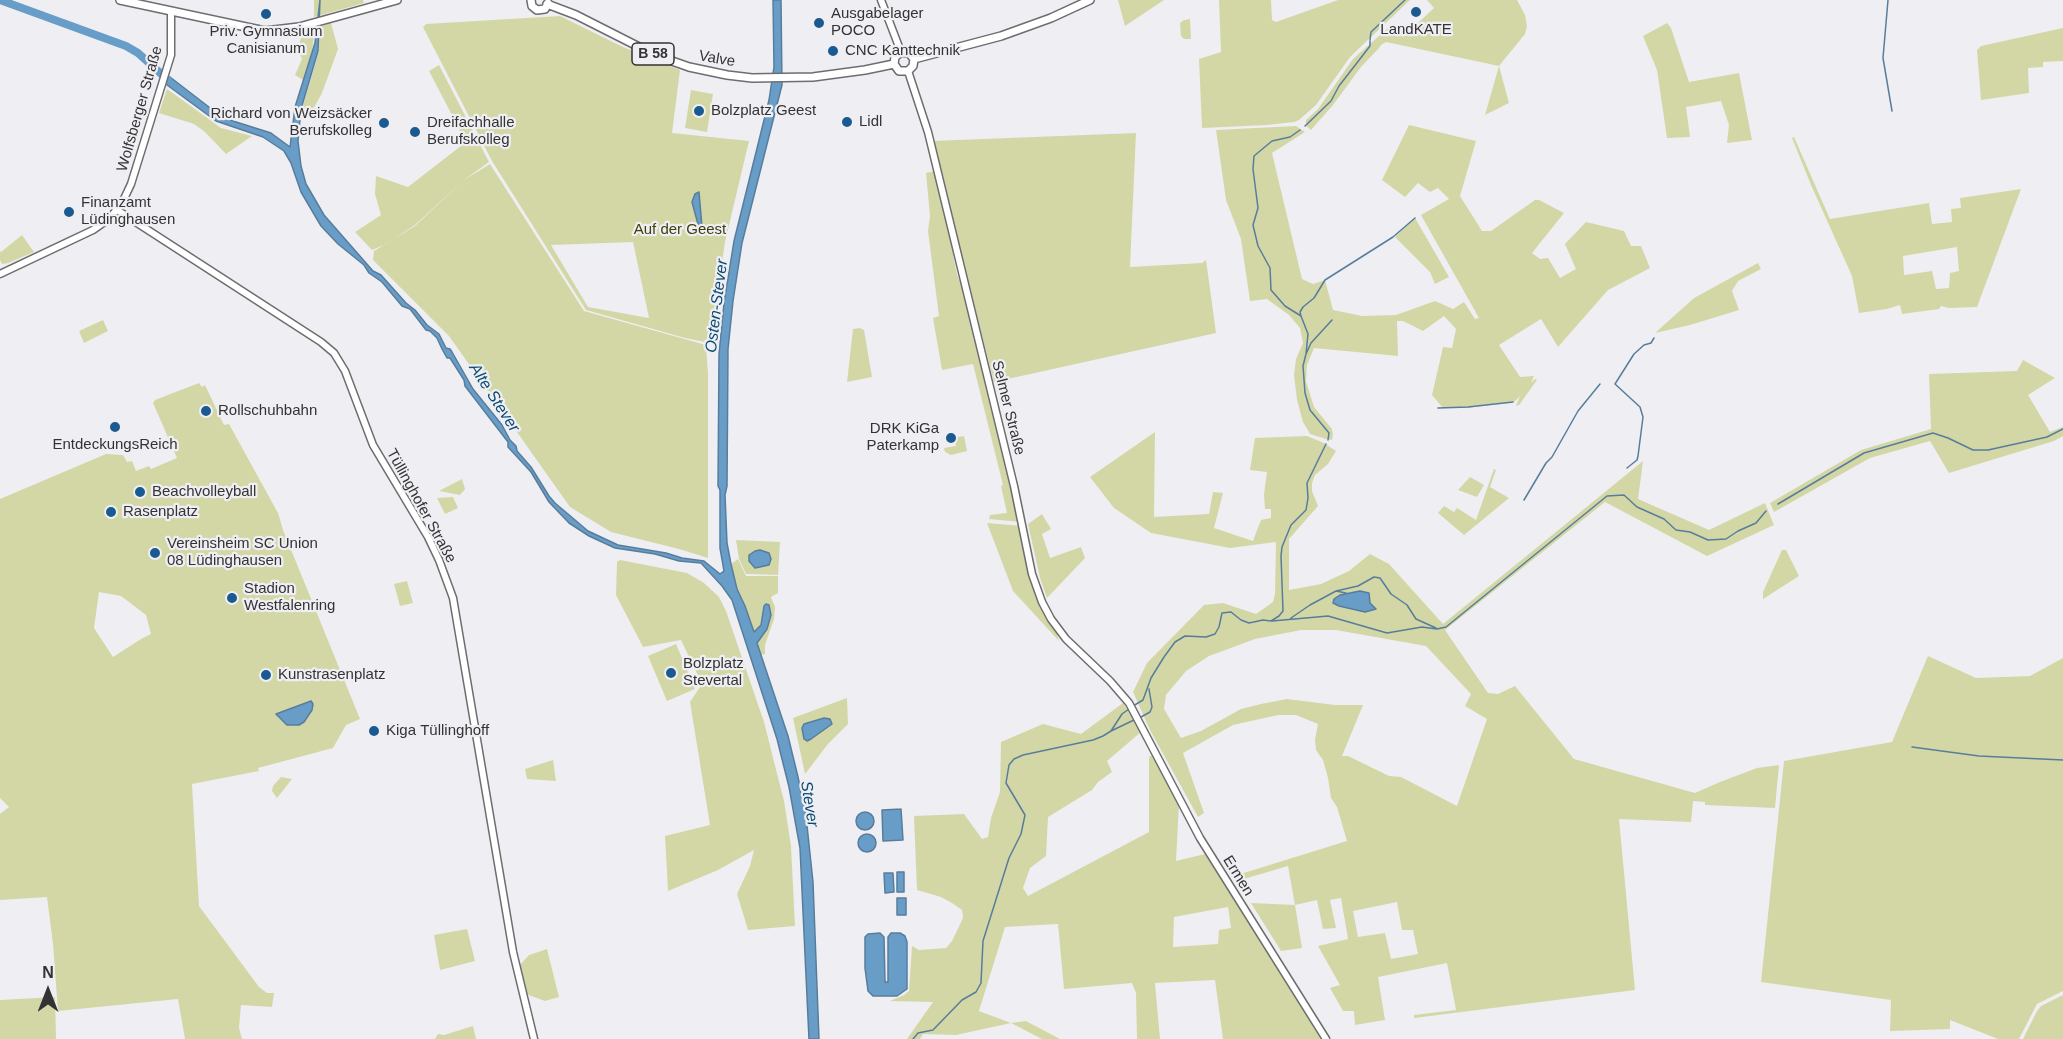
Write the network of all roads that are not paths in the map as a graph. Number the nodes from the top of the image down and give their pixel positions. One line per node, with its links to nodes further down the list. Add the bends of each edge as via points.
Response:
1 (120, 0): 7 (main road)
2 (397, 0): 7 (main road, via 292,29 265,30)
3 (531, 0): 6 (main road, B 58, via 537,10 545,9)
4 (881, 0): 8 (main road)
5 (1090, 0): 9 (main road, via 1001,36)
6 (547, 2): 10 (main road, Valve / B 58, via 678,64 727,75 823,76)
7 (171, 12): 12 (main road, Wolfsberger Straße, via 172,44 166,71 129,190)
8 (901, 52): 9 (main road); 10 (main road)
9 (914, 59): 11 (main road)
10 (894, 64): 11 (main road, via 899,71)
11 (908, 71): 14 (main road, Selmer Straße, via 930,140 1038,592 1066,639 1110,681)
12 (117, 210): 13 (main road, via 93,230); 15 (main road, Tüllinghofer Straße, via 321,342 334,353 345,371 373,445 428,537 453,598 513,952)
13 (0, 274)
14 (1138, 719): 16 (main road, Ermen, via 1200,838)
15 (534, 1039)
16 (1326, 1039)

